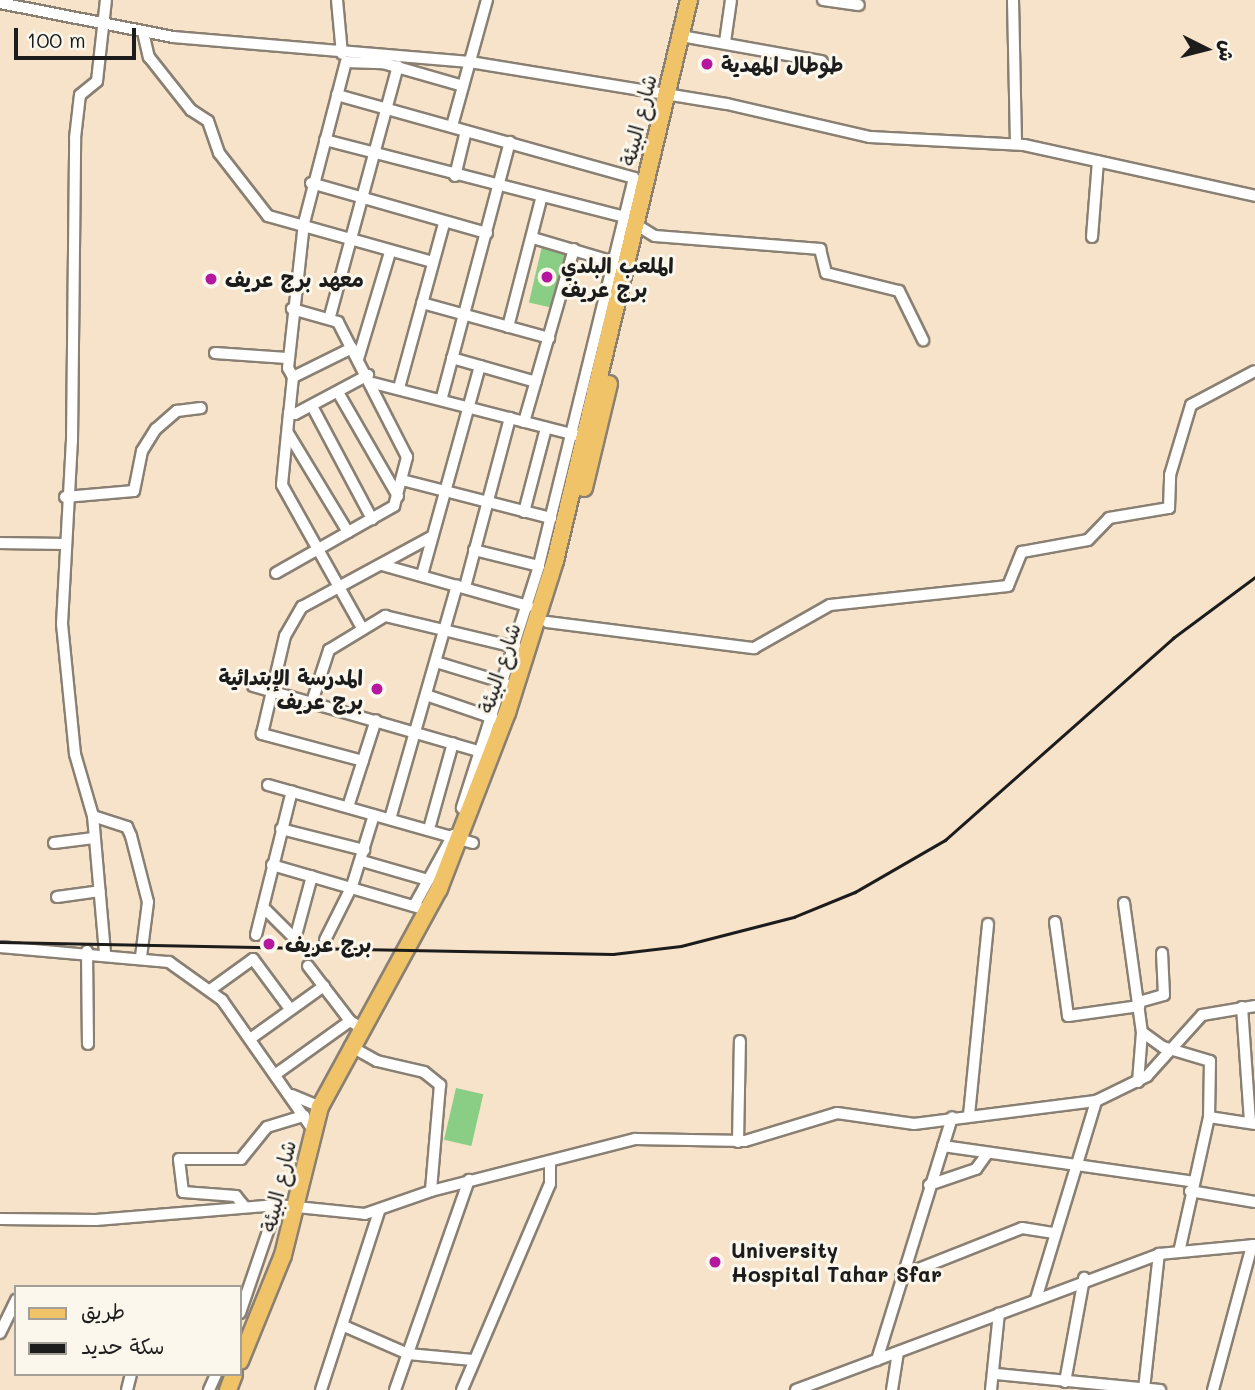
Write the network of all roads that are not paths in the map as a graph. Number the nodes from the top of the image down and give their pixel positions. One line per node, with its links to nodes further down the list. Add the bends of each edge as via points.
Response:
1 (106, 0): 10 (street)
2 (337, 0): 14 (street)
3 (487, 0): 17 (street)
4 (689, 0): 12 (main road, شارع البيئة)
5 (731, 0): 13 (street)
6 (823, 0): 9 (street)
7 (1013, 0): 27 (street)
8 (0, 3): 10 (street)
9 (859, 5)
10 (106, 22): 11 (street); 79 (street, via 97,81 80,95 75,138 72,441)
11 (143, 32): 14 (street); 36 (street, via 149,57 191,110 208,121 219,153 268,216)
12 (681, 36): 13 (street); 21 (main road, شارع البيئة)
13 (725, 42): 16 (street)
14 (339, 50): 15 (street); 17 (street)
15 (346, 61): 18 (street); 20 (street)
16 (822, 61)
17 (470, 62): 19 (street); 21 (street)
18 (398, 66): 19 (street); 22 (street)
19 (463, 86): 23 (street)
20 (337, 95): 22 (street); 25 (street)
21 (668, 95): 27 (street, via 870,137); 38 (main road, شارع البيئة)
22 (385, 107): 23 (street); 28 (street)
23 (452, 126): 24 (street)
24 (466, 131): 26 (street); 30 (street)
25 (325, 140): 28 (street); 31 (street)
26 (510, 142): 32 (street); 38 (street, via 632,175)
27 (1016, 145): 29 (street)
28 (371, 153): 30 (street); 34 (street)
29 (1098, 161): 33 (street); 40 (street)
30 (455, 176): 32 (street)
31 (311, 183): 34 (street); 36 (street)
32 (498, 187): 35 (street); 39 (street)
33 (1255, 196)
34 (358, 198): 37 (street); 42 (street)
35 (541, 199): 38 (street); 41 (street)
36 (304, 223): 42 (street); 48 (street)
37 (444, 223): 39 (street); 45 (street)
38 (634, 224): 46 (street); 53 (street, via 655,236 820,249 826,272 899,291); 75 (main road, شارع البيئة)
39 (486, 233): 49 (street)
40 (1092, 237)
41 (533, 238): 43 (street); 51 (street)
42 (346, 239): 44 (street); 50 (street)
43 (574, 249): 46 (street); 52 (street)
44 (390, 252): 45 (street); 58 (street)
45 (433, 261): 47 (street)
46 (617, 263): 75 (street)
47 (422, 303): 49 (street); 64 (street)
48 (292, 309): 50 (street); 56 (street)
49 (463, 314): 51 (street); 57 (street)
50 (330, 316): 54 (street)
51 (508, 327): 52 (street)
52 (549, 338): 63 (street)
53 (923, 340)
54 (352, 348): 58 (street); 61 (street)
55 (215, 353): 56 (street)
56 (287, 358): 61 (street)
57 (452, 358): 59 (street); 66 (street)
58 (358, 359): 62 (street)
59 (480, 366): 63 (street); 67 (street)
60 (1255, 371): 97 (street, via 1191,405 1170,475 1169,508 1110,518 1088,540 1022,552 1008,586 830,606 754,648)
61 (293, 377): 70 (street)
62 (371, 379): 64 (street); 65 (street); 76 (street, via 406,449)
63 (536, 382): 72 (street)
64 (400, 388): 66 (street)
65 (339, 394): 69 (street); 78 (street)
66 (442, 397): 67 (street)
67 (468, 406): 71 (street); 77 (street)
68 (201, 408): 79 (street, via 177,411 156,429 142,451 134,491)
69 (313, 408): 70 (street); 83 (street)
70 (289, 413): 74 (street)
71 (510, 418): 72 (street); 80 (street)
72 (524, 422): 73 (street)
73 (546, 428): 75 (street); 81 (street)
74 (288, 433): 84 (street); 88 (street, via 282,485)
75 (584, 437): 82 (street); 97 (main road, شارع البيئة); 122 (main road, شارع البيئة, via 537,618)
76 (402, 480): 77 (street); 78 (street)
77 (444, 491): 80 (street); 85 (street)
78 (398, 496): 83 (street, via 394,506)
79 (65, 497): 87 (street)
80 (486, 502): 81 (street); 89 (street)
81 (524, 512): 82 (street)
82 (551, 518): 91 (street)
83 (372, 519): 84 (street)
84 (348, 532): 88 (street)
85 (431, 537): 90 (street); 93 (street)
86 (0, 543): 87 (street)
87 (62, 544): 117 (street, via 68,700 82,795)
88 (318, 549): 92 (street); 95 (street)
89 (474, 550): 91 (street); 94 (street)
90 (382, 565): 93 (street); 95 (street)
91 (539, 566): 96 (street)
92 (276, 573)
93 (422, 575): 94 (street)
94 (461, 586): 96 (street); 99 (street)
95 (340, 589): 98 (street); 104 (street, via 295,614)
96 (528, 606): 100 (street)
97 (547, 622): 122 (main road, شارع البيئة)
98 (362, 628): 99 (street, via 391,615); 106 (street, via 329,650)
99 (446, 628): 100 (street); 101 (street)
100 (515, 647): 102 (street)
101 (436, 662): 102 (street); 105 (street)
102 (505, 683): 107 (street)
103 (253, 686): 104 (street)
104 (271, 691): 106 (street); 112 (street, via 262,734)
105 (426, 695): 107 (street); 109 (street)
106 (312, 702): 108 (street)
107 (493, 718): 111 (street)
108 (376, 720): 109 (street); 112 (street)
109 (415, 731): 110 (street); 118 (street)
110 (453, 743): 111 (street); 120 (street)
111 (482, 752): 122 (street)
112 (363, 761): 115 (street)
113 (268, 785): 114 (street)
114 (292, 791): 115 (street); 119 (street)
115 (348, 807): 116 (street)
116 (374, 815): 118 (street); 124 (street)
117 (93, 816): 121 (street); 142 (street, via 127,827 131,836 148,902)
118 (390, 819): 120 (street)
119 (281, 829): 124 (street); 125 (street)
120 (429, 829): 122 (street)
121 (94, 838): 123 (street); 129 (street)
122 (463, 839): 127 (street); 133 (main road, شارع البيئة); 145 (main road, شارع البيئة, via 441,908)
123 (54, 843)
124 (363, 856): 127 (street); 128 (street)
125 (272, 865): 126 (street); 132 (street)
126 (312, 876): 128 (street); 132 (street, via 295,939)
127 (428, 880): 133 (street)
128 (352, 886): 133 (street); 137 (street)
129 (100, 891): 130 (street); 140 (street)
130 (57, 897)
131 (1124, 903): 147 (street)
132 (263, 907): 136 (street)
133 (420, 908): 145 (main road, شارع البيئة)
134 (1055, 922): 147 (street, via 1068,1016)
135 (988, 924): 163 (street)
136 (257, 935)
137 (325, 940)
138 (0, 947): 139 (street)
139 (87, 951): 140 (street); 155 (street)
140 (105, 953): 142 (street)
141 (1162, 953): 147 (street, via 1164,995)
142 (141, 957): 146 (street, via 169,962)
143 (308, 966): 144 (street)
144 (324, 986): 150 (street); 151 (street)
145 (384, 987): 151 (main road, شارع البيئة)
146 (210, 990): 150 (street, via 253,959); 153 (street)
147 (1139, 1004): 152 (street)
148 (1255, 1006): 149 (street)
149 (1242, 1007): 157 (street, via 1202,1014); 167 (street)
150 (290, 1009): 153 (street)
151 (355, 1024): 156 (main road, شارع البيئة); 158 (street)
152 (1142, 1032): 157 (street); 159 (street)
153 (250, 1039): 158 (street)
154 (740, 1041): 168 (street)
155 (88, 1044)
156 (350, 1046): 162 (main road, شارع البيئة); 176 (street, via 377,1061 424,1072 440,1085)
157 (1173, 1051): 159 (street); 165 (street, via 1208,1057)
158 (276, 1074): 160 (street)
159 (1138, 1082): 161 (street)
160 (290, 1094): 162 (street); 166 (street)
161 (1096, 1101): 163 (street); 172 (street)
162 (320, 1107): 166 (main road, شارع البيئة)
163 (969, 1115): 164 (street)
164 (952, 1117): 168 (street, via 914,1124 837,1113); 169 (street)
165 (1209, 1117): 167 (street); 175 (street)
166 (308, 1123): 179 (main road, شارع البيئة); 180 (street, via 261,1132 241,1159 179,1159 183,1192 236,1196)
167 (1252, 1123)
168 (738, 1142): 171 (street, via 646,1137)
169 (943, 1146): 170 (street); 174 (street)
170 (987, 1154): 172 (street); 174 (street, via 976,1169)
171 (550, 1163): 173 (street); 198 (street, via 550,1184)
172 (1072, 1168): 175 (street); 183 (street)
173 (469, 1181): 176 (street); 195 (street)
174 (929, 1185): 187 (street)
175 (1190, 1186): 177 (street); 185 (street)
176 (431, 1191): 181 (street)
177 (1255, 1202)
178 (277, 1205): 179 (street); 180 (street); 191 (street)
179 (296, 1205): 181 (street, via 347,1215); 197 (main road, شارع البيئة)
180 (244, 1206): 182 (street, via 96,1220)
181 (379, 1210): 193 (street)
182 (0, 1219)
183 (1053, 1233): 187 (street, via 1022,1228); 189 (street)
184 (1253, 1245): 185 (street); 211 (street)
185 (1180, 1248): 186 (street)
186 (1158, 1254): 188 (street); 203 (street)
187 (901, 1276): 199 (street)
188 (1084, 1278): 189 (street); 201 (street)
189 (1036, 1299): 192 (street)
190 (14, 1304): 194 (street)
191 (242, 1307)
192 (999, 1313): 196 (street); 200 (street)
193 (344, 1326): 195 (street); 204 (street)
194 (0, 1333)
195 (408, 1354): 198 (street); 205 (street)
196 (898, 1354): 199 (street); 208 (street)
197 (242, 1355)
198 (473, 1360): 206 (street)
199 (877, 1360): 207 (street)
200 (996, 1374): 201 (street); 209 (street)
201 (1065, 1382): 202 (street)
202 (1101, 1389): 203 (street)
203 (1144, 1389): 210 (street)
204 (321, 1390)
205 (395, 1390)
206 (462, 1390)
207 (796, 1390)
208 (891, 1390)
209 (991, 1390)
210 (1160, 1390)
211 (1213, 1390)

